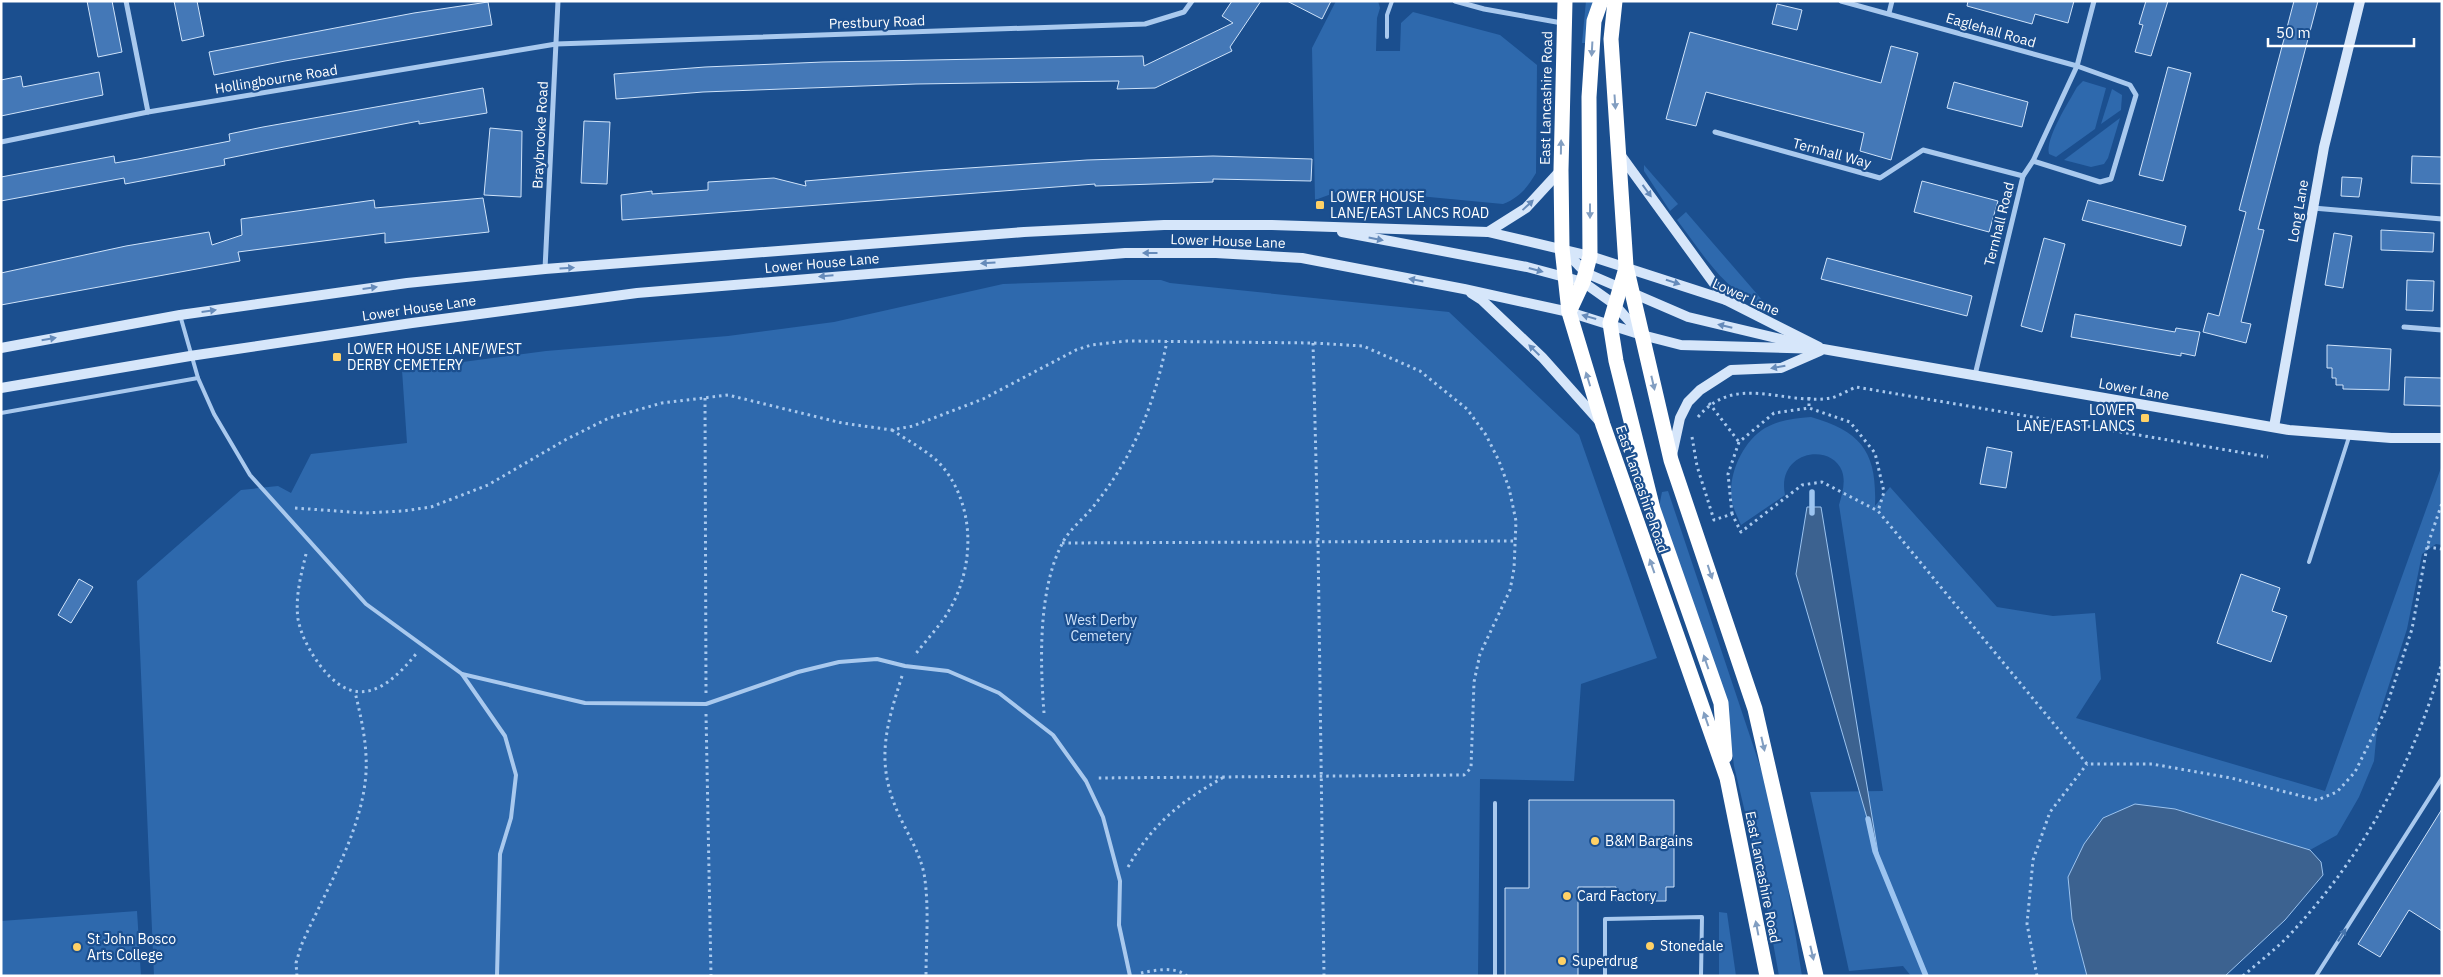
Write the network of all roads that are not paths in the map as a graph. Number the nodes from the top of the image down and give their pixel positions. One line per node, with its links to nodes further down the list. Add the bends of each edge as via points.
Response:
1 (126, 1): 18 (street)
2 (558, 1): 16 (street, Braybrooke Road)
3 (1192, 1): 16 (street, Prestbury Road, via 1184,12 1145,24)
4 (1392, 1): 15 (lane, via 1387,15)
5 (1455, 1): 14 (street)
6 (1565, 1): 14 (highway, East Lancashire Road)
7 (1600, 1): 30 (highway, one-way to 30, via 1594,21 1589,97)
8 (1615, 1): 21 (highway, East Lancashire Road, one-way to 21, via 1611,39)
9 (1841, 1): 13 (street, Eaglehall Road)
10 (1892, 1): 13 (street)
11 (2094, 1): 17 (street, Ternhall Road)
12 (2360, 1): 25 (street, Long Lane)
13 (1889, 13): 17 (street, Eaglehall Road)
14 (1563, 24): 23 (highway, East Lancashire Road, one-way to 14)
15 (1387, 37)
16 (556, 44): 18 (street, Hollingbourne Road); 32 (street, Braybrooke Road)
17 (2077, 66): 22 (street, Ternhall Road); 22 (street, Eaglehall Road, via 2130,85 2136,94 2111,179 2100,182)
18 (148, 112): 20 (street, Hollingbourne Road)
19 (1715, 132): 24 (street, Ternhall Way, via 1880,178 1923,150)
20 (1, 142)
21 (1618, 152): 31 (highway, East Lancashire Road); 37 (street, one-way to 37)
22 (2032, 161): 24 (street, Ternhall Road)
23 (1561, 170): 28 (street, one-way to 23, via 1526,208); 29 (highway, East Lancashire Road)
24 (2023, 176): 48 (street, Ternhall Road)
25 (2312, 208): 26 (street); 53 (street, Long Lane)
26 (2442, 219)
27 (1311, 226): 28 (street, Lower House Lane); 32 (street, Lower House Lane, one-way to 27, via 1024,232 1164,225); 33 (street, one-way to 33)
28 (1488, 232): 29 (street, Lower House Lane)
29 (1562, 248): 30 (street, Lower House Lane); 33 (highway, East Lancashire Road); 34 (street)
30 (1590, 256): 31 (street, Lower House Lane); 34 (highway)
31 (1626, 266): 36 (highway, East Lancashire Road); 37 (street, Lower Lane, one-way to 37)
32 (546, 269): 40 (street, Lower House Lane, one-way to 32, via 407,283)
33 (1565, 278): 34 (street); 39 (highway, East Lancashire Road)
34 (1584, 278): 36 (street); 38 (street); 39 (highway)
35 (1464, 289): 39 (street, Lower House Lane); 47 (street, Lower House Lane, one-way to 47, via 1302,258 1216,253 1125,253 637,293); 52 (street, one-way to 35, via 1542,357 1482,300)
36 (1626, 292): 38 (highway); 44 (highway, East Lancashire Road); 46 (street, one-way to 36, via 1696,320)
37 (1726, 300): 46 (street, Lower Lane)
38 (1614, 304): 41 (highway); 44 (street)
39 (1569, 312): 41 (street, Lower House Lane, one-way to 39); 52 (highway, East Lancashire Road, one-way to 39)
40 (180, 315): 45 (street, Lower House Lane, one-way to 40); 47 (lane)
41 (1610, 323): 44 (street, Lower House Lane); 59 (highway, one-way to 41, via 1720,703 1652,509 1616,361)
42 (2404, 327): 43 (street)
43 (2442, 330)
44 (1642, 335): 46 (street, Lower Lane, via 1681,345); 56 (highway, East Lancashire Road, one-way to 56)
45 (1, 348)
46 (1823, 349): 48 (street, Lower Lane); 56 (street, one-way to 56, via 1780,368 1731,370 1700,390 1688,402 1680,418)
47 (190, 356): 49 (lane); 50 (street, Lower House Lane)
48 (1975, 375): 53 (street, Lower Lane)
49 (198, 378): 51 (lane); 58 (lane, via 214,414 250,475 280,510 366,604)
50 (1, 388)
51 (1, 413)
52 (1602, 425): 59 (highway, East Lancashire Road, one-way to 52)
53 (2274, 427): 54 (street, Lower Lane)
54 (2350, 435): 55 (street, Lower Lane); 57 (lane)
55 (2442, 438)
56 (1671, 460): 68 (highway, East Lancashire Road, one-way to 68, via 1755,709)
57 (2309, 562)
58 (462, 674): 62 (lane, via 505,736 516,775 511,818 500,854); 63 (lane, via 585,703 706,704 798,672 839,662 877,660 948,671 998,692 1053,735 1086,781 1103,817 1120,881 1119,926)
59 (1727, 778): 67 (highway, East Lancashire Road, one-way to 59)
60 (2442, 778): 69 (lane, one-way to 60)
61 (1495, 803): 64 (lane)
62 (497, 976)
63 (1130, 976)
64 (1495, 976)
65 (1605, 976): 66 (lane, via 1605,919 1702,917)
66 (1701, 976)
67 (1766, 976)
68 (1816, 976)
69 (2316, 976)

